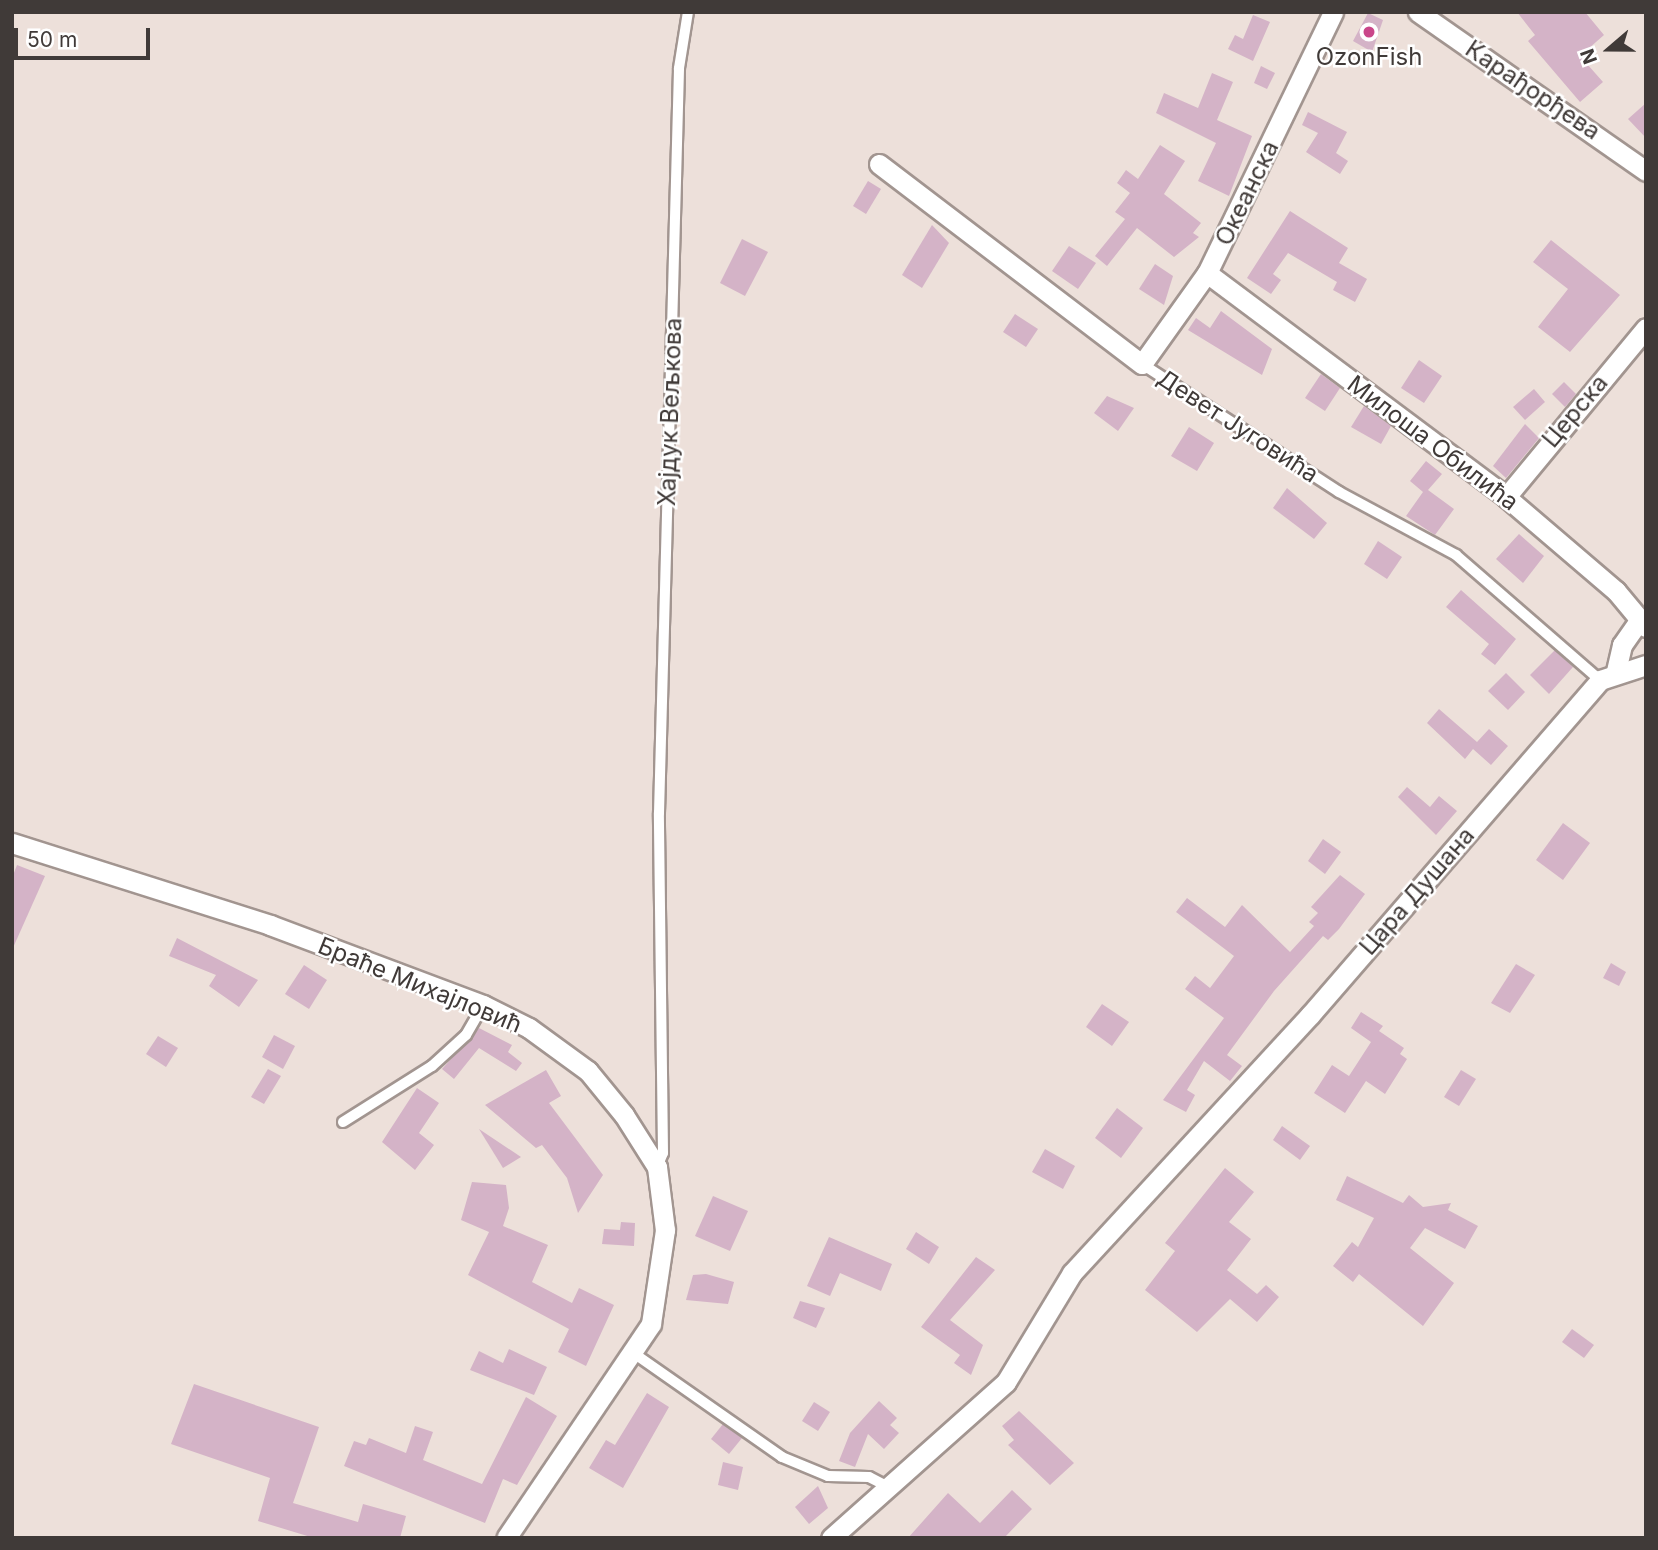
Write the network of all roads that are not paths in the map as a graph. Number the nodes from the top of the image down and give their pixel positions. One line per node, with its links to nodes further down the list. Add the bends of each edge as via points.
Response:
1 (688, 12): 16 (lane, Хајдук Вељкова, via 679,68 659,813 663,1153)
2 (1333, 12): 6 (street, Океанска)
3 (1418, 12): 5 (street, Карађорђева)
4 (879, 164): 8 (street, Девет Југовића)
5 (1646, 171)
6 (1207, 273): 8 (street, Океанска); 9 (street, Милоша Обилића)
7 (1646, 328): 9 (street, Церска)
8 (1142, 364): 12 (lane, Девет Југовића, via 1339,492 1456,555)
9 (1506, 497): 10 (street, Милоша Обилића)
10 (1643, 623): 12 (street, via 1622,645)
11 (1646, 665): 12 (street)
12 (1608, 675): 18 (street, Цара Душана, via 1072,1273 1006,1382)
13 (12, 843): 14 (street, Браће Михајловић, via 270,925)
14 (483, 1005): 15 (lane, via 466,1035 432,1066); 16 (street, Браће Михајловић, via 529,1028 588,1072)
15 (343, 1122)
16 (657, 1167): 17 (street, Браће Михајловић, via 665,1230 660,1286 652,1324)
17 (632, 1352): 18 (lane, via 782,1457 828,1476 869,1478); 19 (street, Браће Михајловић)
18 (891, 1488): 20 (street, Цара Душана)
19 (506, 1538)
20 (831, 1538)

